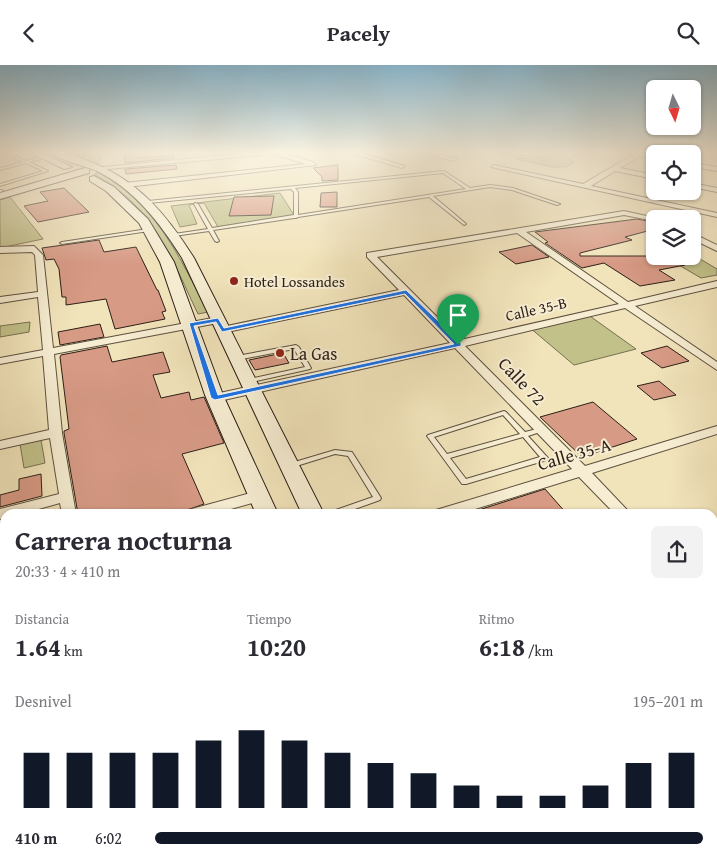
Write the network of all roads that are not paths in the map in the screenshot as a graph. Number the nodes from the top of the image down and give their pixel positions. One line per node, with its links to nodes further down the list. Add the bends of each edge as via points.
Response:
1 (110, 189): 17 (main road)
2 (132, 189): 9 (main road)
3 (269, 189): 9 (lane)
4 (294, 189): 13 (lane)
5 (466, 189): 8 (lane)
6 (514, 189): 11 (lane)
7 (601, 189): 12 (street)
8 (428, 195): 13 (lane); 15 (lane)
9 (148, 202): 19 (main road)
10 (196, 204): 16 (lane)
11 (558, 204)
12 (717, 215)
13 (296, 217): 16 (lane)
14 (646, 217): 18 (street, via 624,213)
15 (464, 224)
16 (209, 229): 19 (lane); 21 (lane)
17 (148, 230): 22 (lane); 30 (main road, via 167,262)
18 (518, 230): 26 (street, Calle 72, via 370,255); 29 (street)
19 (174, 235): 31 (main road)
20 (701, 240): 23 (street)
21 (217, 241)
22 (62, 243)
23 (717, 248)
24 (0, 250): 27 (street, via 34,249 38,255)
25 (717, 283): 29 (street, Calle 35-B)
26 (406, 292): 31 (street); 32 (street, Calle 72)
27 (41, 294): 28 (street); 33 (street)
28 (0, 300)
29 (628, 305): 32 (street, Calle 35-B); 36 (street)
30 (191, 325): 31 (street); 33 (street); 38 (main road)
31 (220, 325): 34 (main road)
32 (458, 345): 37 (street, Calle 35-B); 39 (street, Calle 72)
33 (49, 352): 35 (street); 41 (street)
34 (237, 358): 37 (main road); 37 (lane, via 296,347 308,368)
35 (0, 361)
36 (717, 367)
37 (250, 386): 38 (street, Calle 35-B); 45 (main road)
38 (215, 398): 47 (main road)
39 (541, 430): 42 (lane); 46 (street, Calle 72)
40 (717, 430): 46 (street, Calle 35-A)
41 (56, 433): 43 (street); 48 (street)
42 (524, 434): 44 (lane); 44 (lane, via 504,413 430,436); 44 (lane, via 545,458 464,481)
43 (0, 445)
44 (446, 457)
45 (290, 466): 53 (main road); 54 (lane, via 335,452 350,454 377,498)
46 (583, 472): 55 (street, Calle 35-A); 56 (street, Calle 72)
47 (258, 496): 51 (street); 52 (main road)
48 (65, 497): 49 (street); 50 (street)
49 (19, 509)
50 (68, 509)
51 (211, 509)
52 (264, 509)
53 (311, 509)
54 (346, 509)
55 (458, 509)
56 (619, 509)

